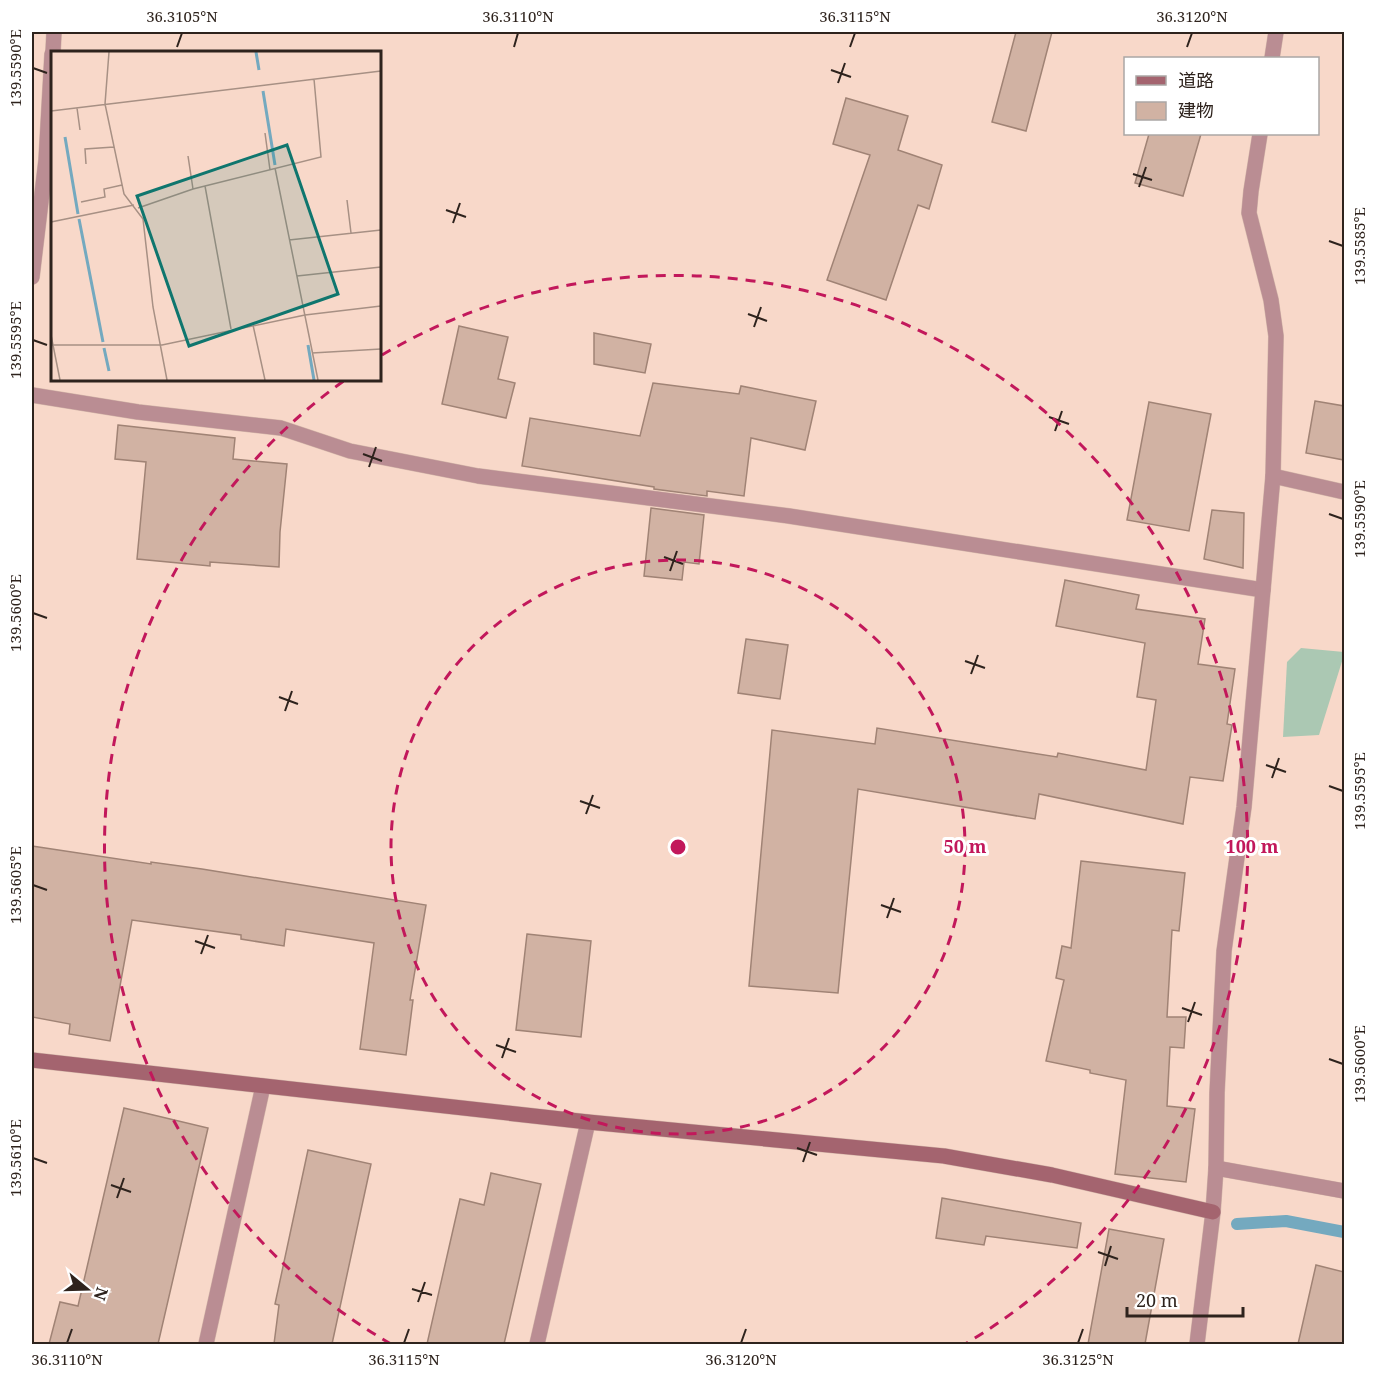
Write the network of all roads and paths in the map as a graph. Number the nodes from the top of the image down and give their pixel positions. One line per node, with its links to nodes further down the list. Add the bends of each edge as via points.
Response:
1 (54, 32): 3 (street)
2 (1276, 32): 4 (street)
3 (52, 51)
4 (1272, 57)
5 (51, 71): 7 (street, via 46,159)
6 (1260, 135): 9 (street, via 1250,213 1276,336)
7 (32, 277)
8 (32, 395): 11 (street, via 281,428 350,451 478,476 789,516)
9 (1273, 476): 10 (street); 11 (street)
10 (1344, 492)
11 (1263, 590): 15 (street, via 1244,807 1224,951)
12 (32, 1060): 13 (street)
13 (263, 1086): 14 (street); 18 (street)
14 (588, 1122): 17 (street, via 944,1156 1052,1175); 19 (street)
15 (1216, 1168): 16 (street); 17 (street)
16 (1344, 1191)
17 (1213, 1212): 20 (street)
18 (206, 1344)
19 (537, 1344)
20 (1197, 1344)

